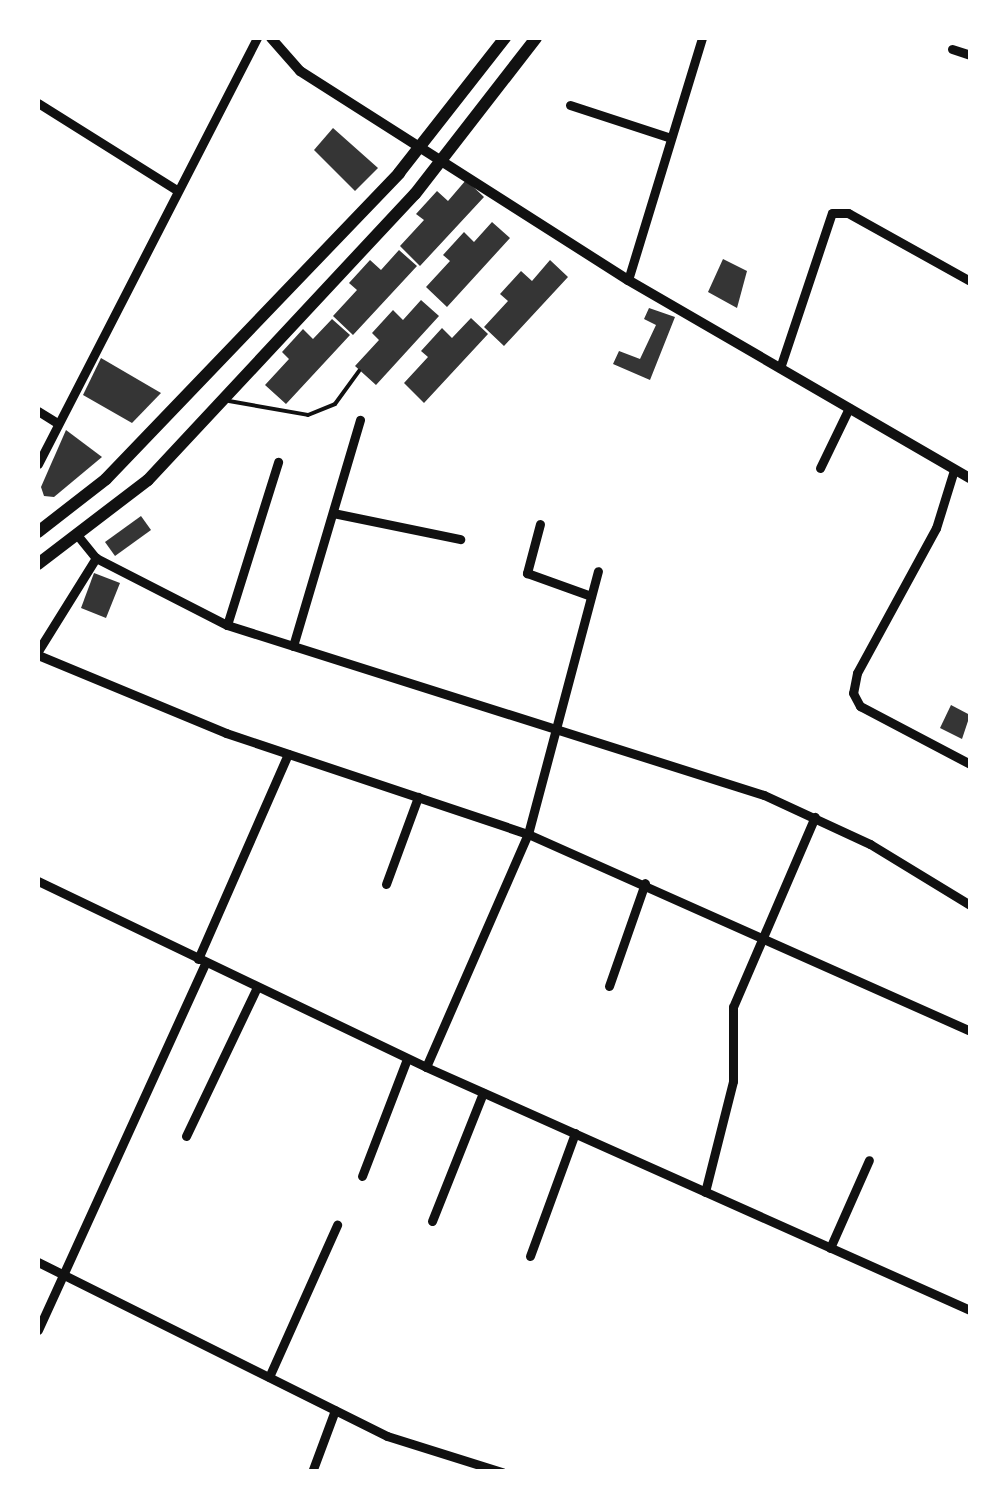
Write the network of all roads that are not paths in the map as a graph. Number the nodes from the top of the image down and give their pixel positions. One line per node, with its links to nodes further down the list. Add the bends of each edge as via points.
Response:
1 (257, 38): 11 (street)
2 (272, 38): 12 (street, via 300,71)
3 (504, 38): 28 (main road, via 399,173 106,480)
4 (536, 38): 16 (main road, via 415,194)
5 (702, 38): 10 (street)
6 (952, 49): 7 (street)
7 (970, 56)
8 (38, 103): 11 (street)
9 (570, 106): 10 (street)
10 (668, 137): 12 (street)
11 (175, 189): 20 (street)
12 (628, 280): 14 (street)
13 (970, 281): 14 (street, via 848,214 828,218)
14 (780, 368): 17 (street)
15 (360, 372): 16 (lane, via 335,404 308,416)
16 (222, 400): 29 (main road, via 148,480)
17 (849, 408): 23 (street); 24 (street)
18 (38, 411): 20 (street)
19 (360, 420): 26 (street)
20 (57, 423): 22 (street)
21 (278, 462): 35 (street)
22 (38, 464)
23 (820, 468)
24 (954, 470): 25 (street); 40 (street, via 936,528 857,673 853,692 860,706)
25 (970, 478)
26 (333, 512): 30 (street); 36 (street)
27 (540, 524): 34 (street, via 527,573)
28 (39, 528)
29 (78, 536): 31 (street); 32 (main road)
30 (460, 539)
31 (96, 558): 35 (street); 37 (street)
32 (38, 564)
33 (598, 571): 34 (street)
34 (591, 596): 38 (street)
35 (227, 625): 36 (street)
36 (293, 646): 38 (street)
37 (38, 653): 39 (street)
38 (557, 729): 42 (street); 43 (street)
39 (288, 754): 41 (street); 49 (street)
40 (970, 764)
41 (418, 797): 43 (street); 46 (street)
42 (815, 818): 47 (street); 48 (street)
43 (528, 834): 45 (street); 54 (street)
44 (38, 882): 49 (street)
45 (645, 883): 48 (street); 50 (street)
46 (386, 884)
47 (970, 905)
48 (765, 934): 52 (street); 60 (street, via 730,1016 733,1081)
49 (202, 961): 51 (street); 66 (street)
50 (609, 986)
51 (256, 989): 53 (street); 57 (street)
52 (970, 1031)
53 (407, 1059): 54 (street); 59 (street)
54 (426, 1068): 55 (street)
55 (484, 1093): 56 (street); 61 (street)
56 (576, 1133): 60 (street); 64 (street)
57 (186, 1136)
58 (869, 1160): 63 (street)
59 (362, 1176)
60 (706, 1192): 63 (street)
61 (432, 1221)
62 (337, 1225): 69 (street)
63 (830, 1248): 67 (street)
64 (530, 1256)
65 (38, 1262): 66 (street)
66 (62, 1276): 68 (street); 69 (street)
67 (970, 1310)
68 (38, 1330)
69 (268, 1377): 70 (street)
70 (335, 1410): 71 (street); 72 (street, via 417,1449)
71 (312, 1472)
72 (502, 1472)

